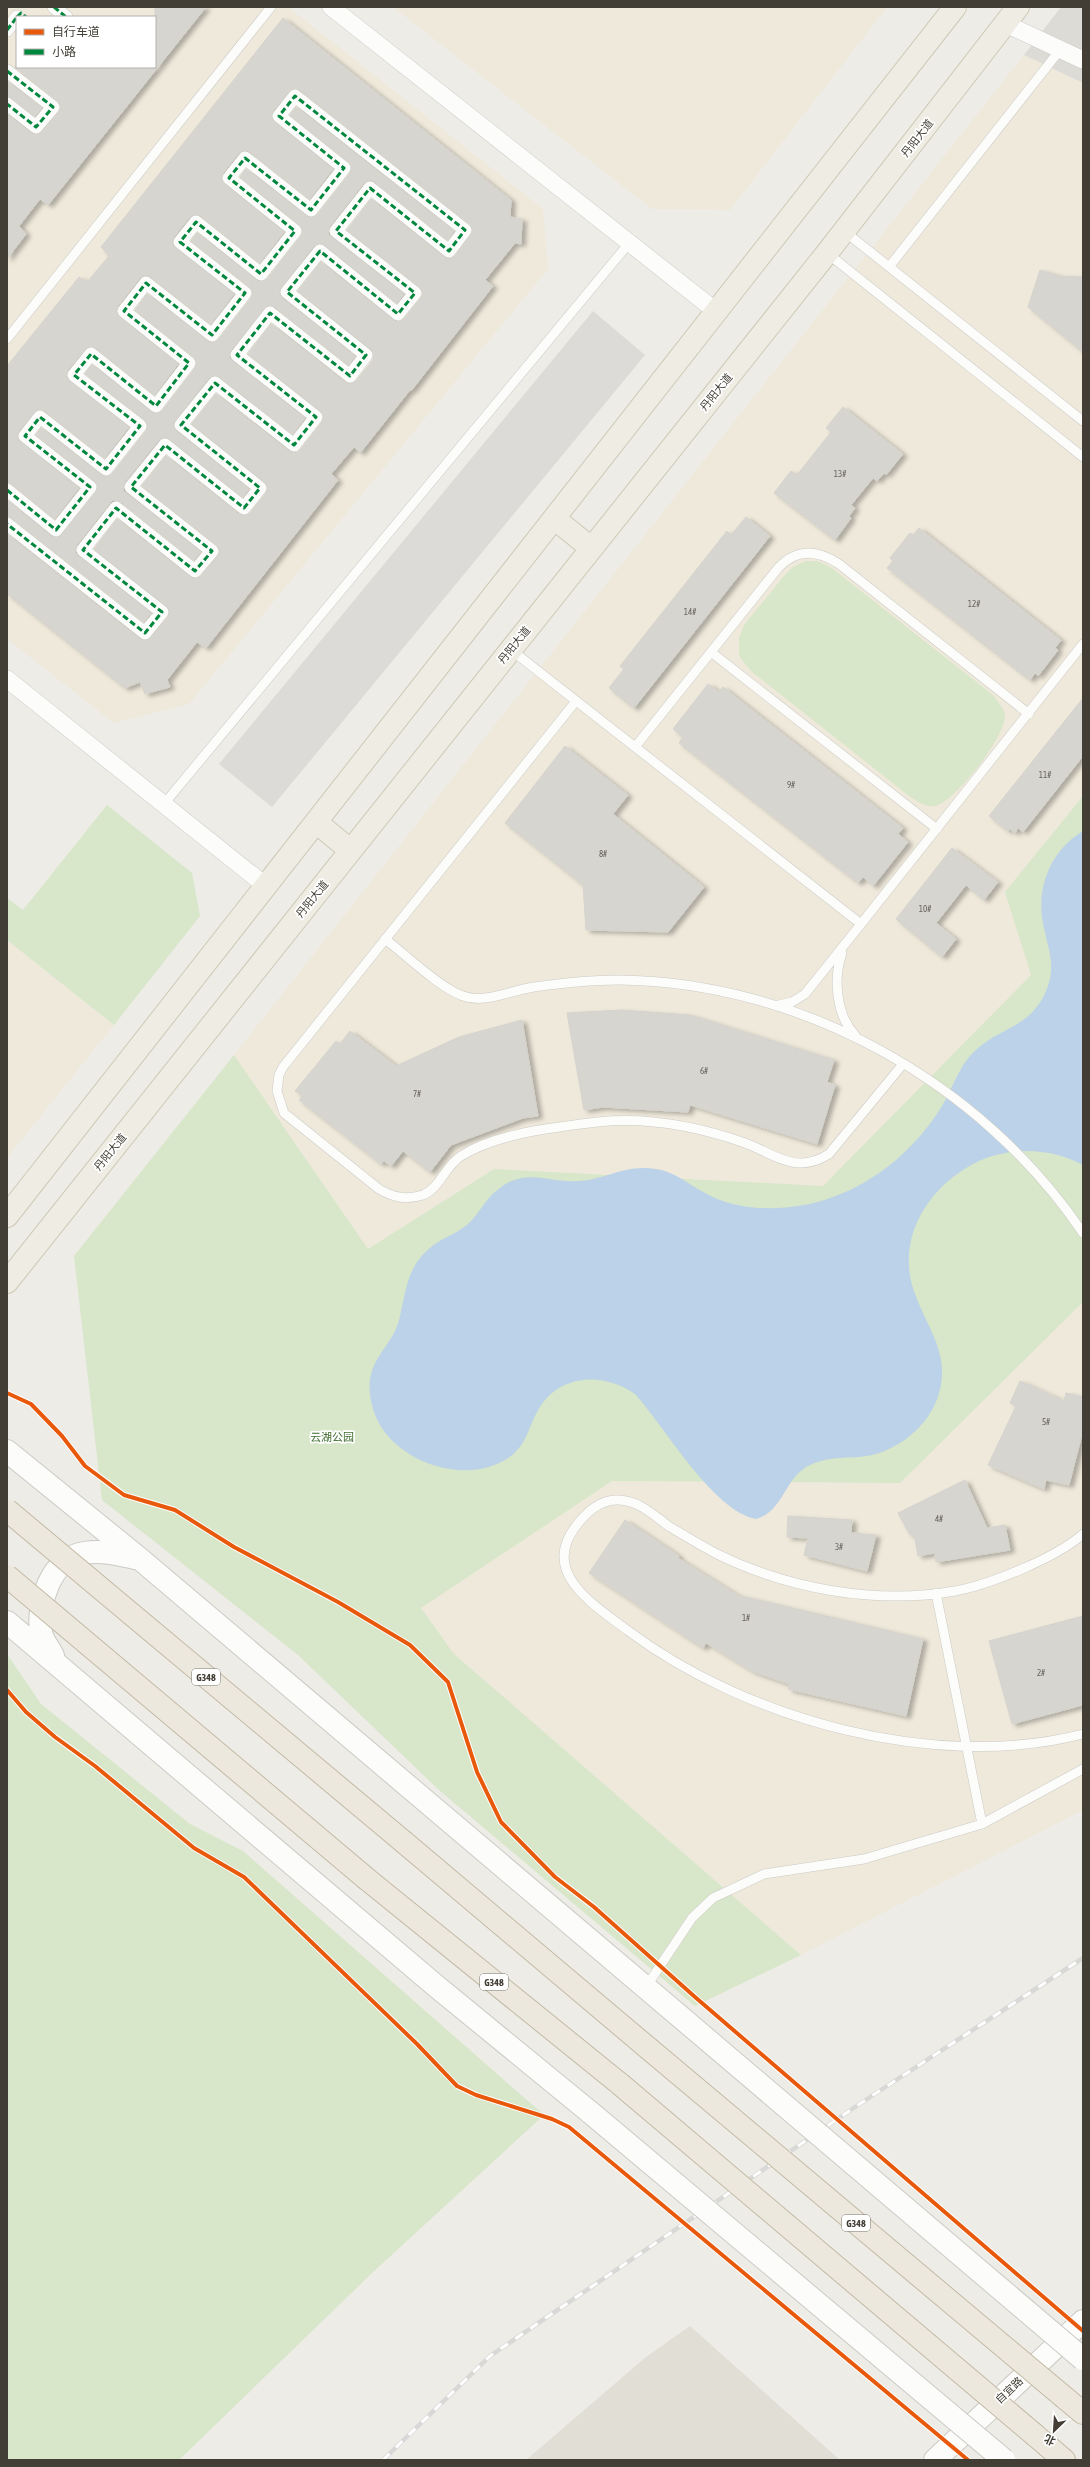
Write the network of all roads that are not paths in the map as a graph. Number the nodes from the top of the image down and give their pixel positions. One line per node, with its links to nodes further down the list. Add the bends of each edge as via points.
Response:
1 (54, 7): 6 (street)
2 (271, 7): 19 (lane)
3 (331, 7): 15 (street)
4 (955, 7): 18 (main road)
5 (1018, 7): 8 (main road, 丹阳大道)
6 (65, 16)
7 (16, 18): 9 (street)
8 (1006, 24): 10 (street); 14 (main road, 丹阳大道)
9 (7, 30)
10 (1060, 50): 11 (street); 17 (lane)
11 (1082, 58)
12 (7, 71): 13 (street, via 53,106 36,127)
13 (7, 104)
14 (844, 231): 16 (main road, 丹阳大道); 17 (lane)
15 (630, 242): 18 (street); 33 (lane)
16 (827, 253): 21 (lane); 25 (main road, 丹阳大道)
17 (889, 267): 20 (lane)
18 (717, 312): 23 (main road)
19 (7, 339)
20 (1083, 421)
21 (1083, 457)
22 (7, 490): 24 (street, via 56,530 90,487 25,436 36,421 40,417 106,469 140,426 74,375 91,354 156,406 190,363 124,311 146,283 212,335 245,293 180,242 196,222 261,274 295,231 228,178 245,158 311,210 344,168 279,116 295,96 465,230 449,251 370,188 336,231 415,293 398,314 320,251 287,292 366,355 354,371 350,376 270,313 237,355 316,418 294,445 215,382 181,426 260,488 244,508 165,446 131,487 212,550 196,571 116,508 83,550 162,612 145,633)
23 (555, 518): 25 (main road); 34 (main road)
24 (7, 524)
25 (592, 548): 27 (main road, 丹阳大道)
26 (1083, 644): 31 (lane)
27 (510, 649): 30 (lane); 36 (main road, 丹阳大道)
28 (711, 652): 31 (lane, via 784,562 798,554 814,553 839,564); 32 (lane); 35 (lane)
29 (7, 679): 33 (street)
30 (576, 700): 32 (lane); 39 (lane)
31 (1029, 714): 35 (lane)
32 (635, 747): 38 (lane)
33 (164, 804): 37 (street)
34 (316, 822): 36 (main road); 37 (main road)
35 (937, 829): 38 (lane)
36 (350, 850): 46 (main road, 丹阳大道)
37 (266, 886): 44 (main road)
38 (862, 924): 40 (lane)
39 (386, 939): 41 (lane, via 452,991 476,999 534,987 618,980 705,988); 43 (lane, via 283,1067 278,1075 277,1091 281,1107 291,1120 379,1189 398,1198 425,1194 453,1162 472,1150 549,1127 602,1122 652,1123 702,1130 752,1145 792,1162 813,1162 829,1154)
40 (844, 947): 41 (lane, via 805,994 792,1002); 42 (lane, via 838,970 839,1004 847,1027)
41 (778, 1005): 42 (lane, via 830,1025)
42 (860, 1040): 43 (lane)
43 (903, 1064): 45 (lane, via 935,1085 1015,1151)
44 (7, 1216)
45 (1083, 1233)
46 (7, 1282)
47 (7, 1442): 48 (street)
48 (14, 1457): 51 (street)
49 (7, 1510): 63 (highway, G348, bridge)
50 (1083, 1534): 53 (lane, via 1052,1554 1003,1577 954,1591)
51 (140, 1559): 55 (street, via 107,1551 82,1553 63,1563 54,1574 45,1590 41,1633); 60 (street)
52 (7, 1576): 66 (highway, G348, bridge, via 368,1880 620,2084)
53 (936, 1593): 57 (lane); 57 (lane, via 856,1593 788,1581 764,1574 691,1540 643,1506 618,1500 604,1502 591,1510 570,1532 564,1548 564,1566 571,1582 599,1608 664,1655 714,1684 767,1706 838,1728 920,1742)
54 (7, 1622): 55 (street)
55 (58, 1665): 65 (street, bridge, via 436,1986)
56 (1083, 1734): 57 (lane, via 1029,1743)
57 (966, 1745): 59 (lane)
58 (1083, 1769): 59 (lane)
59 (982, 1824): 60 (lane, via 864,1859 764,1874 713,1898 692,1918)
60 (646, 1987): 62 (street, bridge)
61 (1083, 2320): 64 (street, 自宜路)
62 (1083, 2359)
63 (1083, 2413)
64 (935, 2460)
65 (1004, 2460)
66 (1064, 2460)

